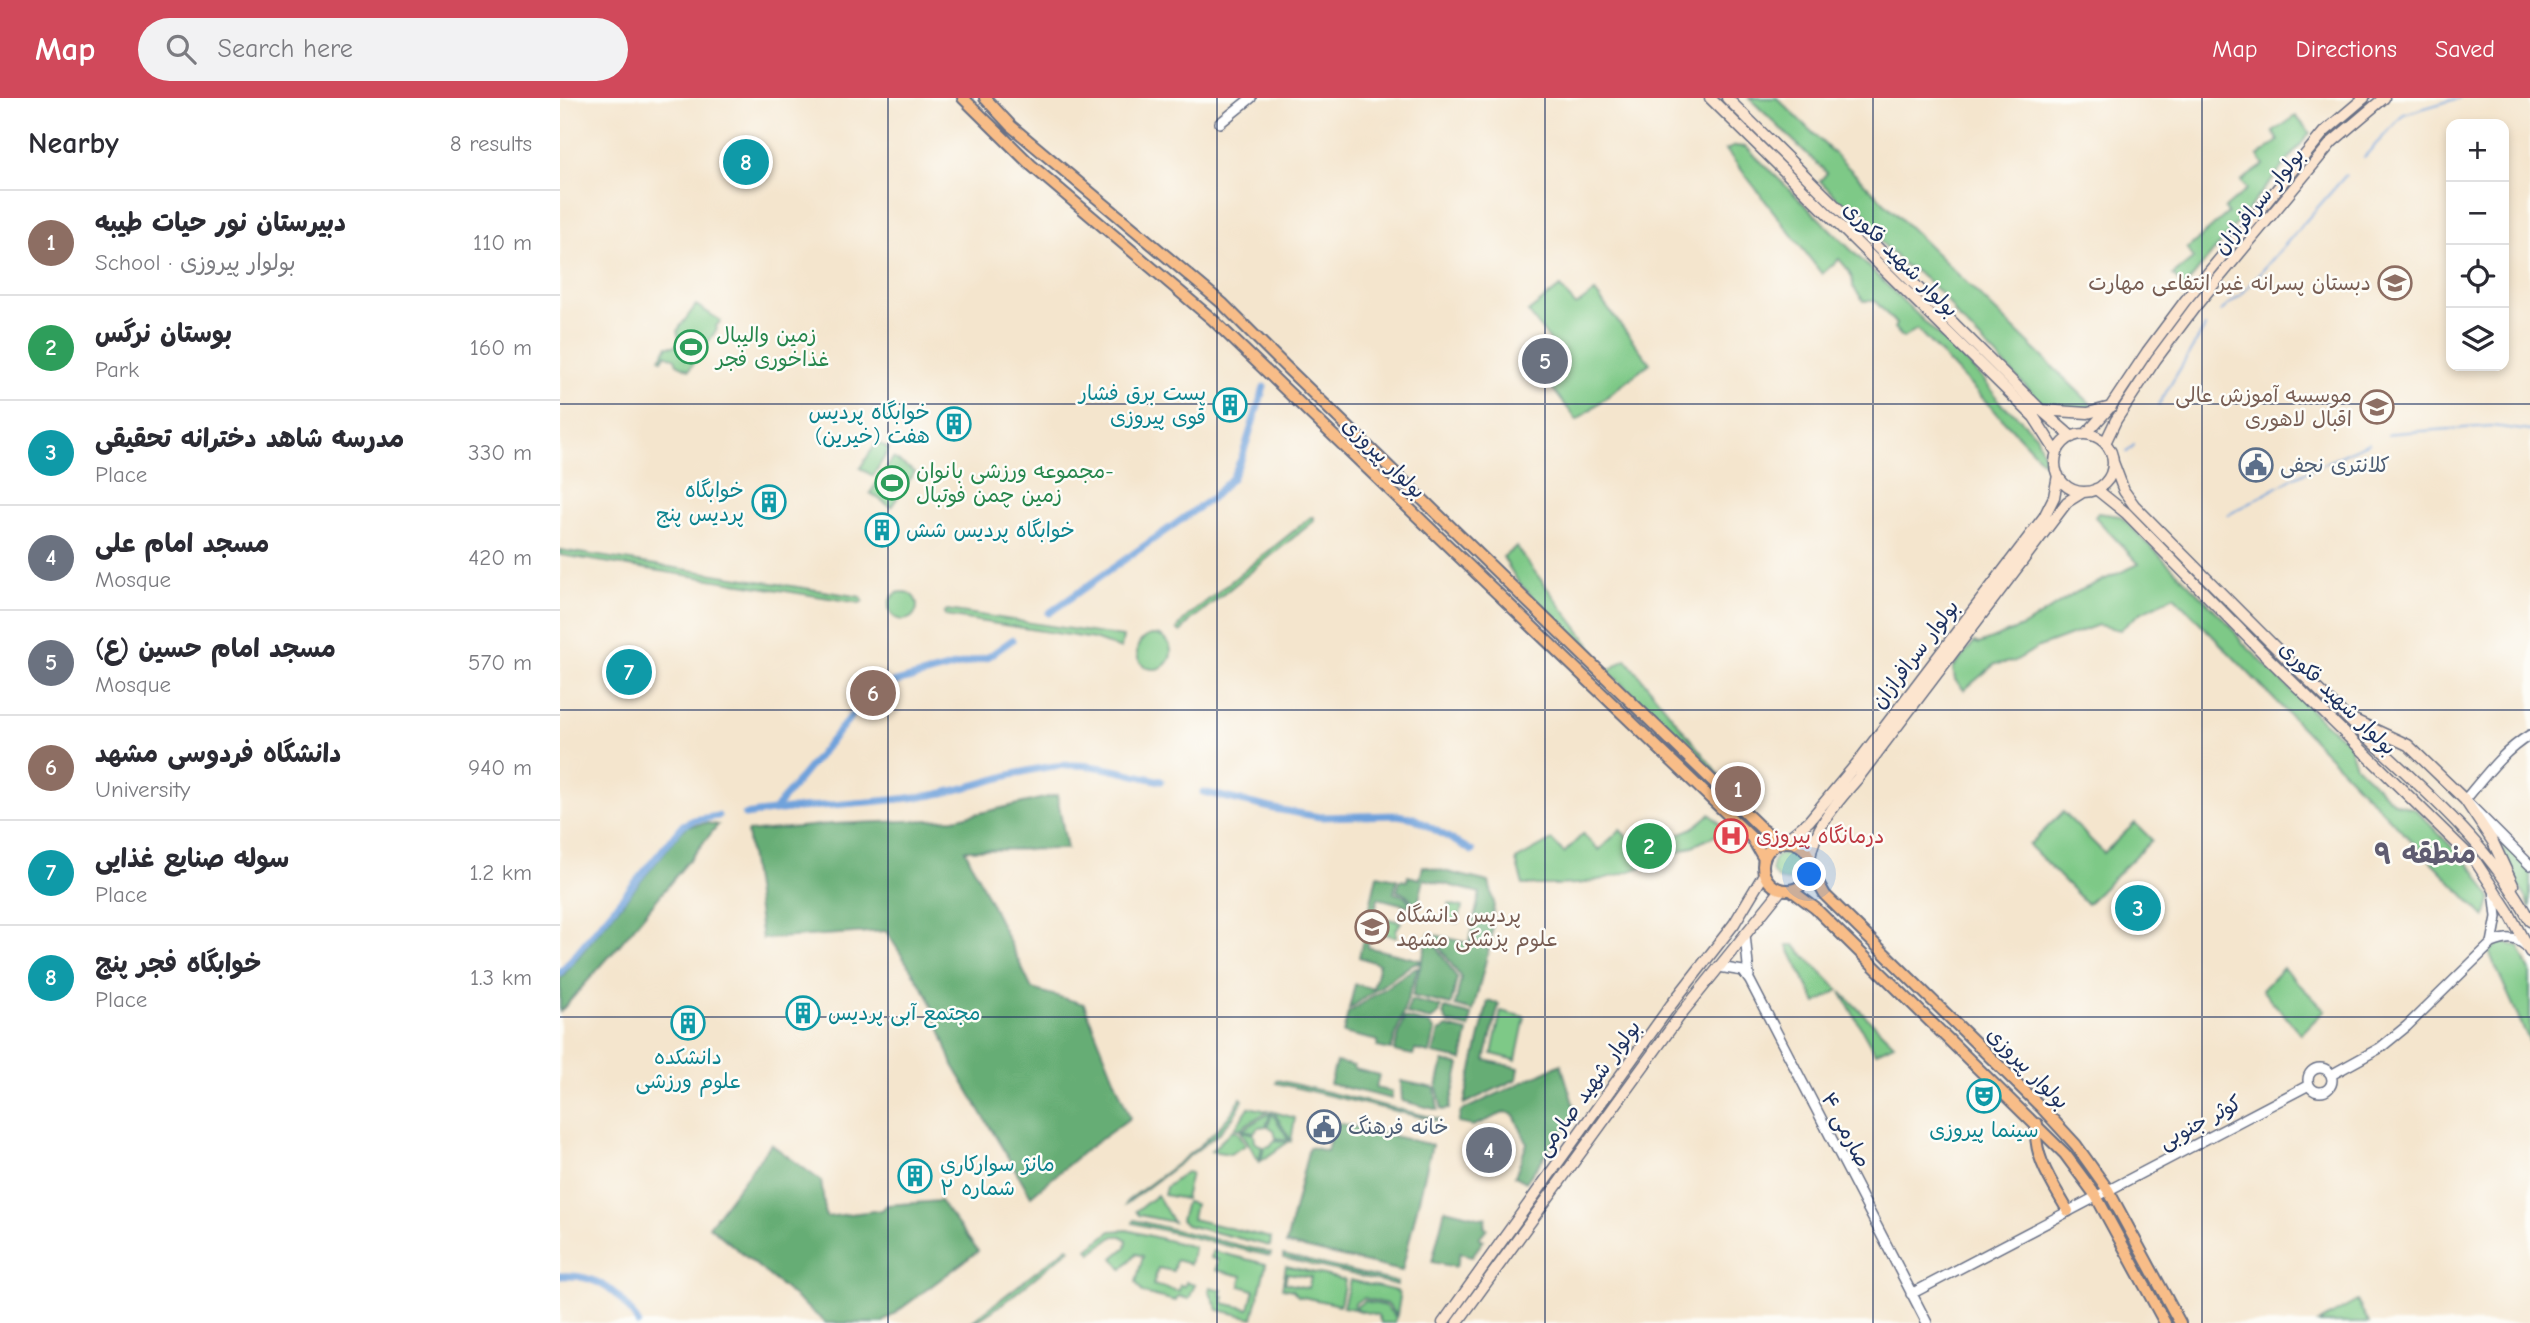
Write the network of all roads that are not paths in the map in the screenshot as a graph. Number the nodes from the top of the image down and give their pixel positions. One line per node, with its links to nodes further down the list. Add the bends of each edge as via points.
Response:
1 (963, 98): 10 (main road, بولوار پیروزی)
2 (985, 98): 9 (main road, بولوار پیروزی, via 1241,321)
3 (1251, 98): 8 (street)
4 (1710, 98): 16 (main road, بولوار شهید فکوری, via 2034,417)
5 (1727, 98): 12 (main road, بولوار شهید فکوری)
6 (2364, 98): 11 (main road, بولوار سرافرازان, via 2323,132 2185,301)
7 (2384, 98): 15 (main road, بولوار سرافرازان, via 2332,142 2194,308)
8 (1220, 123)
9 (1311, 391): 10 (main road); 24 (main road, بولوار پیروزی, via 1762,829)
10 (1300, 403): 25 (main road, بولوار پیروزی, via 1752,838)
11 (2111, 406): 12 (main road, via 2088,413); 13 (main road, بولوار سرافرازان)
12 (2041, 410): 14 (main road, بولوار شهید فکوری)
13 (2086, 434): 14 (main road); 15 (main road)
14 (2072, 437): 16 (main road)
15 (2105, 443): 17 (main road)
16 (2057, 453): 18 (main road)
17 (2113, 462): 19 (main road, via 2106,482); 21 (main road, بولوار شهید فکوری, via 2134,505)
18 (2058, 475): 20 (main road, via 2064,484); 24 (main road, بولوار سرافرازان, via 2044,517 1852,770 1809,821)
19 (2096, 489): 20 (main road); 29 (main road, بولوار شهید فکوری, via 2126,513 2445,829)
20 (2083, 492): 26 (main road, بولوار سرافرازان, via 2059,511 1827,815 1817,830)
21 (2344, 715): 23 (main road, via 2408,745); 31 (main road, بولوار شهید فکوری, via 2486,853)
22 (2530, 735): 23 (street, via 2491,768)
23 (2465, 800): 27 (street); 31 (main road, via 2493,842)
24 (1782, 843): 25 (main road); 26 (main road, via 1796,844 1806,852)
25 (1764, 859): 28 (main road)
26 (1810, 864): 30 (main road, via 1804,883); 41 (main road, بولوار پیروزی, via 1825,895 2042,1108)
27 (2530, 865)
28 (1764, 874): 30 (main road, via 1771,884); 45 (main road, بولوار شهید صارمی, via 1734,924)
29 (2494, 888): 34 (street, via 2497,917); 35 (main road, بولوار شهید فکوری)
30 (1786, 890): 33 (main road, بولوار شهید صارمی); 40 (main road, بولوار پیروزی, via 1815,908)
31 (2523, 908): 32 (main road, بولوار شهید فکوری)
32 (2530, 921)
33 (1745, 934): 36 (main road, بولوار شهید صارمی); 37 (street)
34 (2492, 943): 35 (street, via 2518,939); 38 (street, via 2401,1031)
35 (2529, 950)
36 (1719, 967): 37 (street, via 1743,971); 46 (main road, بولوار شهید صارمی)
37 (1750, 981): 44 (street, صارمی ۴)
38 (2331, 1075): 39 (street, via 2325,1091 2316,1092); 39 (street, via 2314,1069 2308,1076)
39 (2309, 1086): 41 (street, کوثر جنوبی)
40 (2037, 1124): 42 (main road, بولوار پیروزی); 43 (main road, via 2040,1153)
41 (2108, 1190): 42 (street, کوثر جنوبی); 49 (main road, بولوار پیروزی)
42 (2096, 1196): 43 (street); 48 (main road, بولوار پیروزی)
43 (2068, 1211): 44 (street)
44 (1911, 1294): 47 (street, صارمی ۴)
45 (1443, 1323)
46 (1457, 1323)
47 (1927, 1323)
48 (2165, 1323)
49 (2180, 1323)

